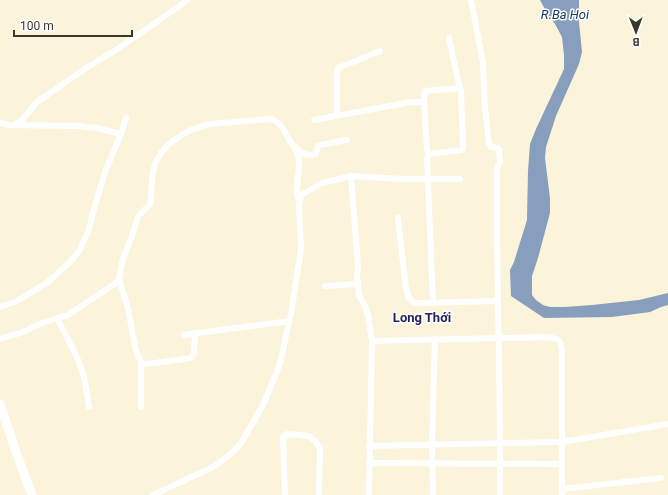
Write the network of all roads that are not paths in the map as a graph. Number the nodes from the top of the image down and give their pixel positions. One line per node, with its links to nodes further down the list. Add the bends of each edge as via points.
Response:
1 (188, 0): 11 (street, via 37,102 22,120)
2 (471, 0): 24 (street, via 483,62 489,144 499,150 496,212)
3 (449, 38): 5 (street)
4 (380, 51): 7 (street, via 338,68)
5 (460, 88): 6 (street, via 425,91); 15 (street, via 462,150)
6 (424, 102): 7 (street, via 411,102); 15 (street)
7 (337, 116): 9 (street)
8 (126, 118): 12 (street)
9 (314, 120)
10 (0, 123): 11 (street)
11 (15, 124): 12 (street, via 79,126)
12 (121, 134): 26 (street, via 105,172 89,230 79,251 48,282)
13 (347, 140): 14 (street, via 320,145 317,153 313,155 303,154)
14 (292, 144): 19 (street, via 298,155); 21 (street, via 279,123 270,119 205,125 172,141 156,162 150,205 138,217)
15 (429, 154): 17 (street)
16 (351, 176): 17 (street); 19 (street, via 322,183 304,192); 22 (street)
17 (428, 179): 18 (street); 25 (street)
18 (460, 179)
19 (299, 202): 28 (street, via 301,249)
20 (398, 218): 25 (street, via 409,298 415,303)
21 (118, 280): 27 (street, via 68,314); 35 (street, via 128,308 136,351)
22 (358, 284): 23 (street); 34 (street, via 359,295 368,315)
23 (326, 286)
24 (498, 301): 25 (street); 32 (street)
25 (433, 303)
26 (0, 308)
27 (57, 318): 31 (street); 37 (street, via 83,371)
28 (289, 321): 29 (street); 51 (street, via 280,364 263,405 240,445 213,467)
29 (195, 334): 30 (street); 35 (street, via 192,358 147,364)
30 (184, 335)
31 (0, 338)
32 (499, 338): 33 (street); 40 (street, via 547,337 557,339 561,343); 41 (street)
33 (435, 339): 34 (street); 42 (street)
34 (372, 341): 43 (street)
35 (141, 362): 38 (street)
36 (0, 404): 50 (main road)
37 (89, 407)
38 (141, 407)
39 (668, 424): 40 (street)
40 (562, 442): 41 (street); 47 (street)
41 (500, 444): 42 (street); 46 (street)
42 (432, 445): 43 (street); 45 (street)
43 (369, 446): 44 (street)
44 (369, 463): 45 (street); 54 (street)
45 (432, 463): 46 (street); 55 (street)
46 (500, 463): 47 (street); 56 (street)
47 (562, 464): 49 (street)
48 (661, 478): 49 (street)
49 (562, 492)
50 (32, 495)
51 (153, 495)
52 (285, 495): 53 (street, via 283,437 286,434 310,436 320,448)
53 (318, 495)
54 (369, 495)
55 (433, 495)
56 (500, 495)

